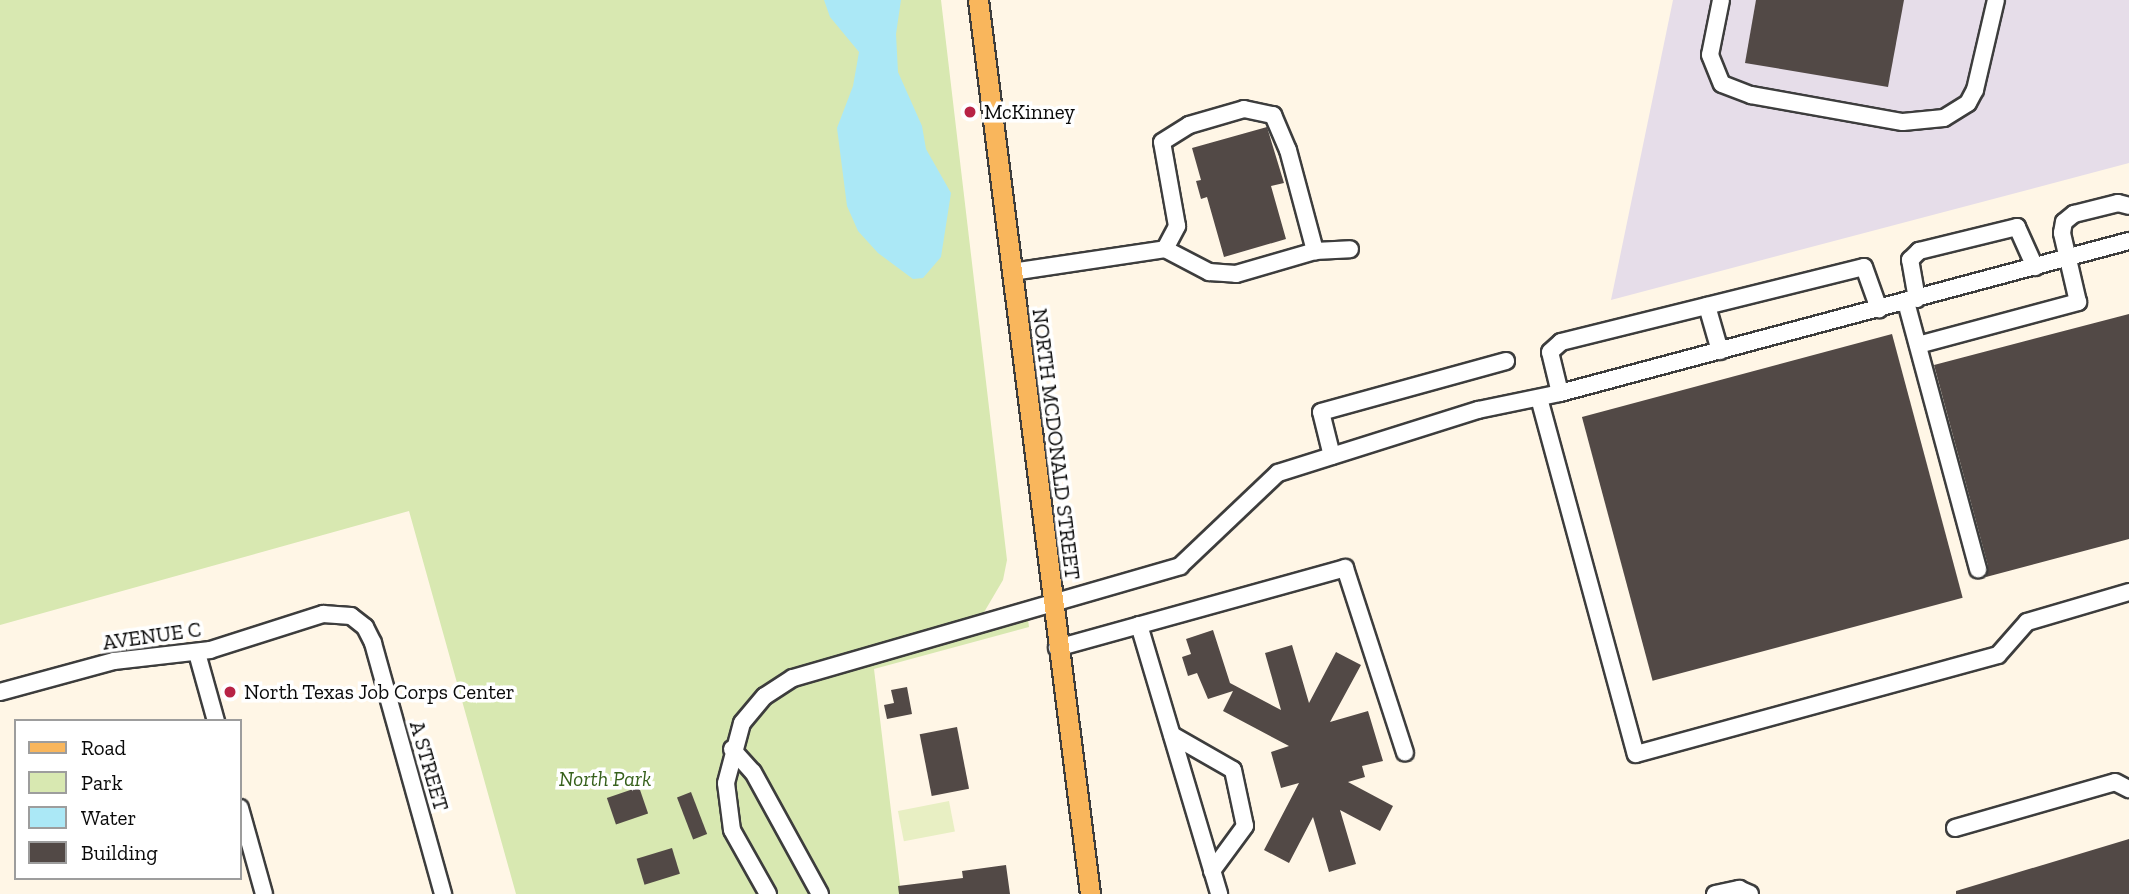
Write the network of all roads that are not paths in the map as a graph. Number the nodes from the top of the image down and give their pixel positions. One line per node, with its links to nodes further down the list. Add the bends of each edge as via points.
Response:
1 (978, 0): 11 (main road, NORTH MCDONALD STREET)
2 (1721, 0): 3 (street, via 1710,55 1722,84 1751,95 1903,122 1944,118 1968,103)
3 (1996, 0)
4 (2129, 206): 9 (street, via 2118,203 2074,214 2064,222)
5 (2129, 242): 9 (street)
6 (1165, 249): 8 (street, via 1209,272 1236,274); 8 (street, via 1177,226 1162,142 1189,125 1244,109 1273,115 1288,150); 11 (street)
7 (1350, 249): 8 (street)
8 (1315, 251)
9 (2067, 258): 10 (street); 15 (street, via 2078,302)
10 (2035, 267): 12 (street); 12 (street, via 2017,228 1919,251 1910,260)
11 (1012, 272): 23 (main road, NORTH MCDONALD STREET)
12 (1912, 301): 14 (street); 15 (street)
13 (1707, 306): 14 (street, via 1864,267); 16 (street); 18 (street, via 1561,342 1550,352)
14 (1879, 309): 16 (street)
15 (1918, 345): 21 (street)
16 (1720, 351): 18 (street)
17 (1506, 361): 20 (street, via 1321,412)
18 (1560, 393): 19 (street)
19 (1539, 398): 20 (street, via 1478,410); 22 (street, via 1636,754 1998,655 2027,622)
20 (1332, 456): 23 (street, via 1278,473 1180,566)
21 (1978, 569)
22 (2129, 592)
23 (1053, 606): 26 (main road, NORTH MCDONALD STREET); 31 (street, via 793,678 755,705)
24 (351, 616): 27 (street, AVENUE C, via 323,614); 38 (street, A STREET, via 365,627 373,643)
25 (1139, 625): 26 (street); 30 (street); 32 (street, via 1345,568)
26 (1057, 648): 41 (main road, NORTH MCDONALD STREET)
27 (197, 653): 28 (street, AVENUE C, via 114,661); 29 (street)
28 (0, 692)
29 (215, 719)
30 (1172, 735): 36 (street); 36 (street, via 1233,770 1245,827)
31 (732, 749): 39 (street, via 726,783 729,821); 40 (street, via 754,772)
32 (1405, 753)
33 (2129, 789): 35 (street, via 2115,782)
34 (242, 815): 37 (street)
35 (1955, 828)
36 (1212, 871): 42 (street)
37 (264, 894)
38 (443, 894)
39 (768, 894)
40 (820, 894)
41 (1090, 894)
42 (1219, 894)
43 (1715, 894): 44 (street, via 1739,889)
44 (1750, 894)

